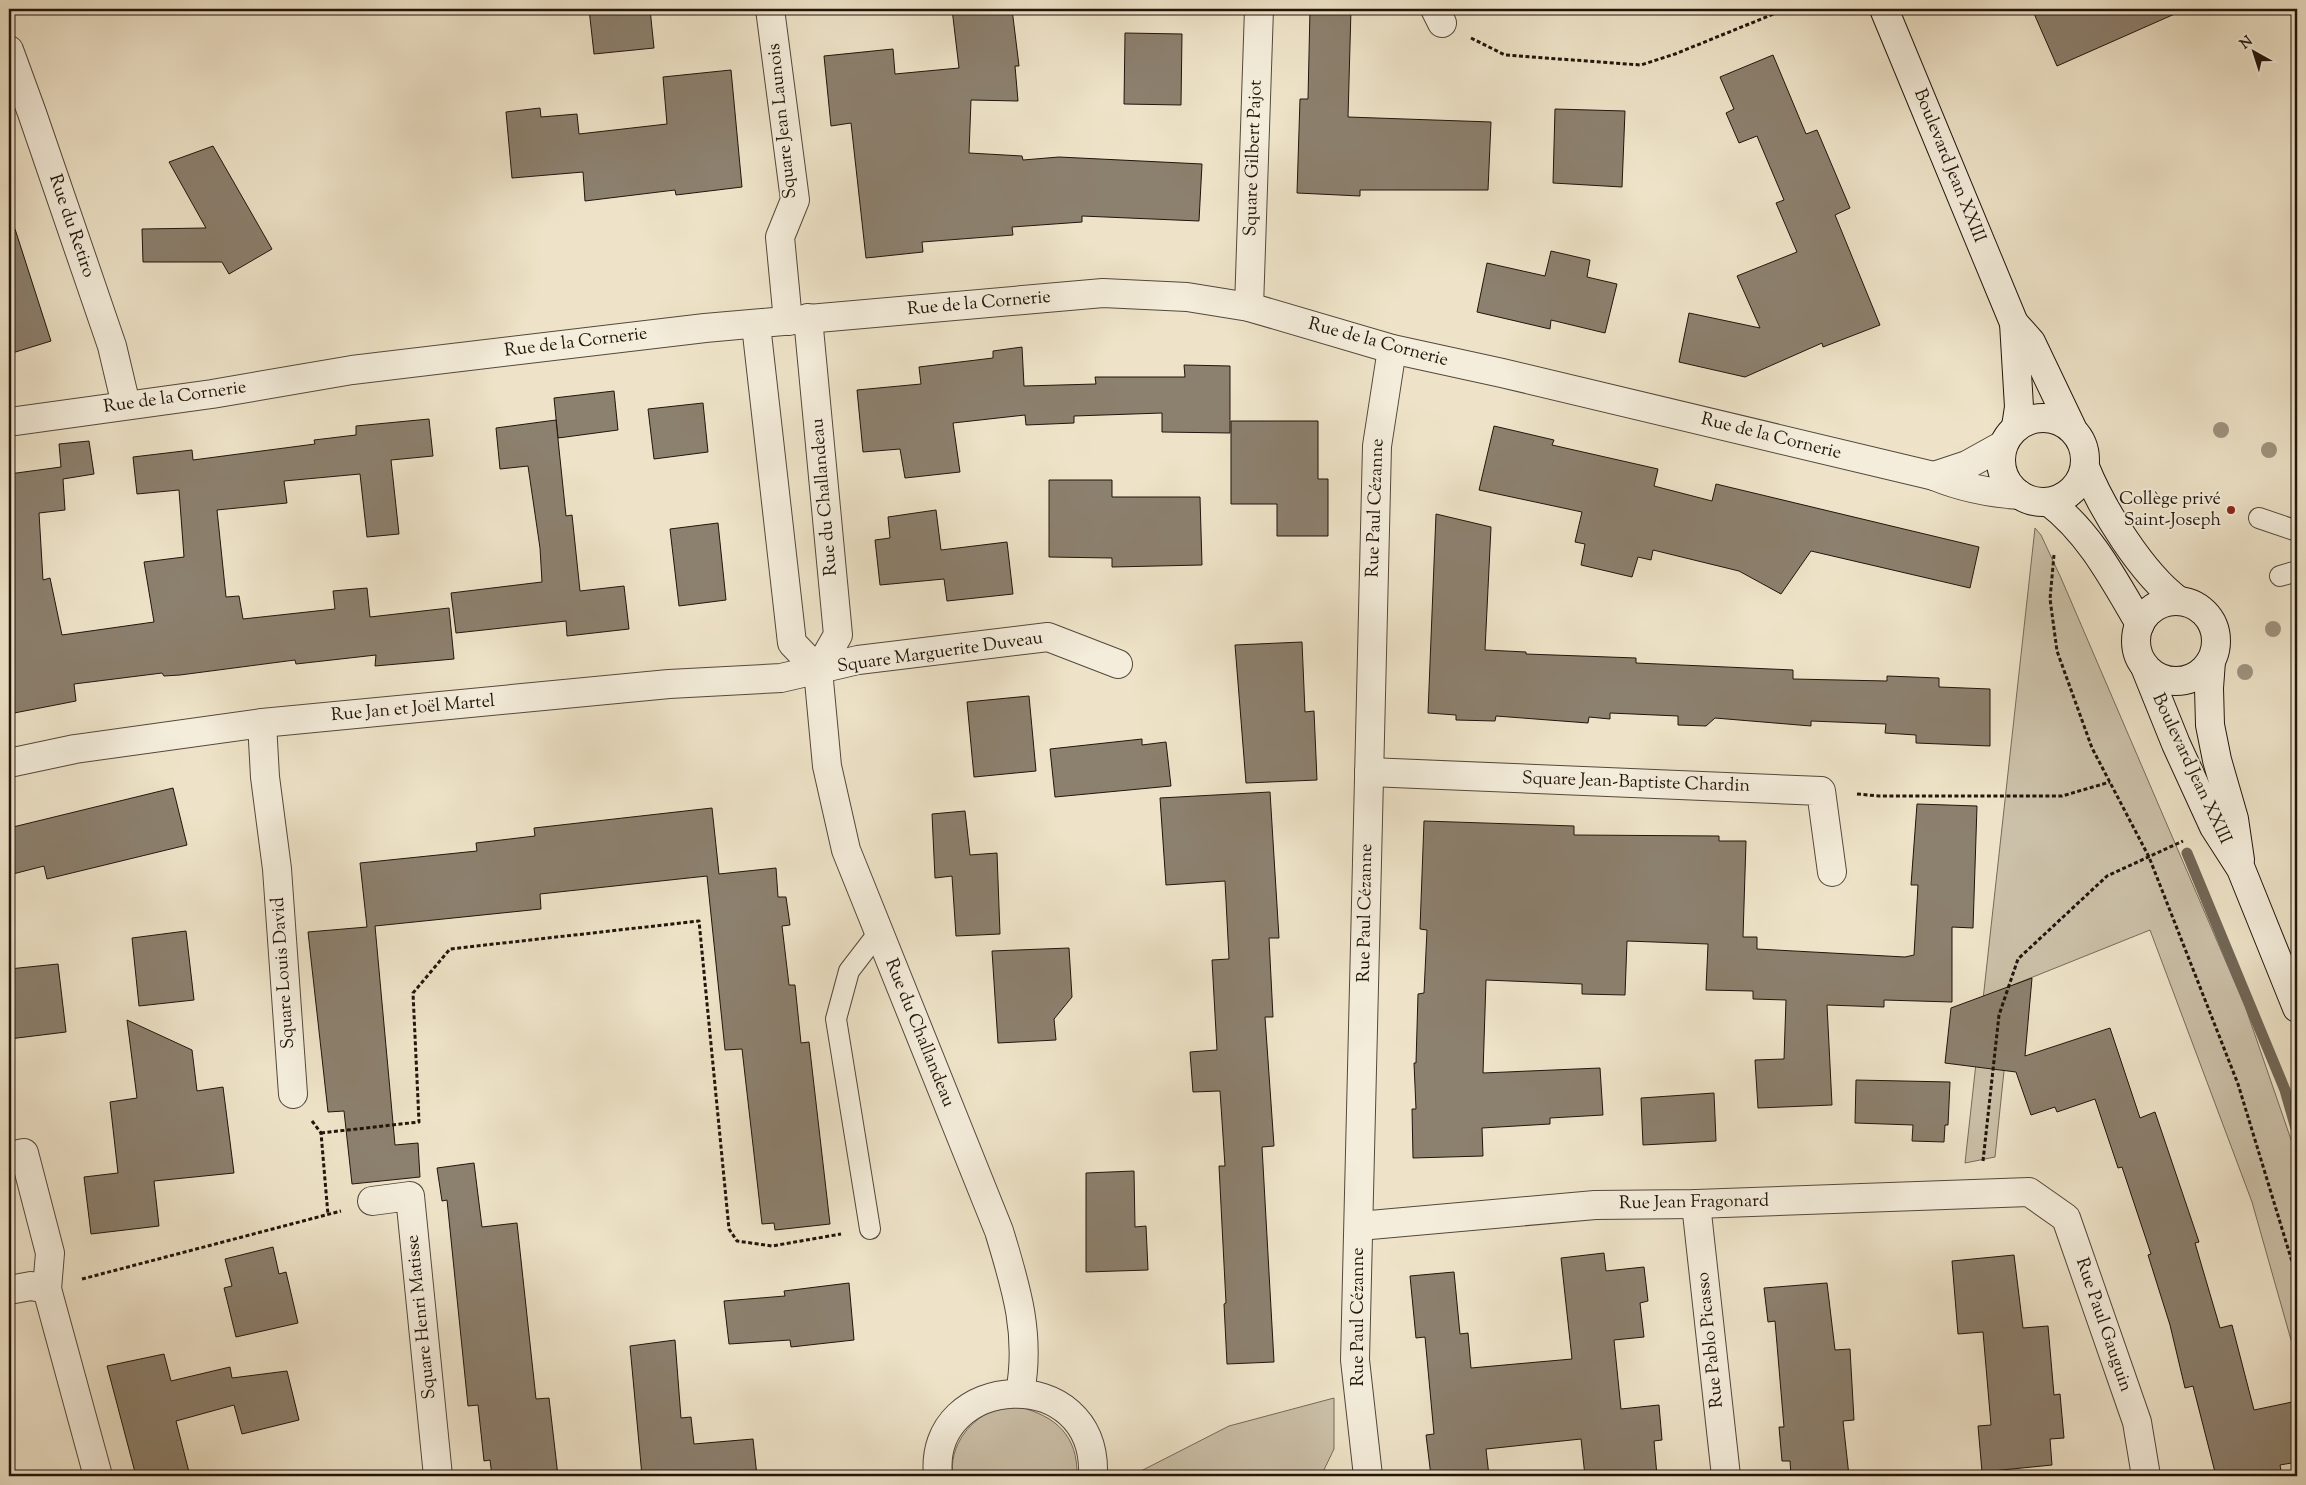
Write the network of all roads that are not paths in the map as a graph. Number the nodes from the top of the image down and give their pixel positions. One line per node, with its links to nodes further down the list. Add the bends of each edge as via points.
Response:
1 (770, 9): 6 (street, Square Jean Launois, via 795,200 780,237)
2 (1260, 9): 5 (street, Square Gilbert Pajot)
3 (1884, 9): 7 (street, Boulevard Jean XXIII)
4 (9, 50): 10 (street, Rue du Retiro, via 112,346)
5 (1249, 307): 6 (street, Rue de la Cornerie, via 1187,297 1103,293); 9 (street, Rue de la Cornerie)
6 (798, 320): 8 (street, Rue de la Cornerie); 25 (street, Rue du Challandeau, via 838,635)
7 (2014, 323): 12 (street, Boulevard Jean XXIII, via 2031,342); 13 (street, Boulevard Jean XXIII, via 2019,406)
8 (756, 325): 10 (street, Rue de la Cornerie, via 705,328 352,370); 25 (street, via 792,643)
9 (1392, 350): 15 (street, Rue de la Cornerie, via 1502,373); 28 (street, Rue Paul Cézanne, via 1377,446)
10 (126, 405): 11 (street, Rue de la Cornerie)
11 (9, 422)
12 (2072, 428): 13 (street, via 2062,422 2038,417); 14 (street, via 2081,440)
13 (2010, 436): 15 (street, via 1967,465); 16 (street, via 2001,459 2003,473)
14 (2085, 467): 17 (street, via 2073,490); 20 (street, via 2103,505 2128,542 2157,582)
15 (1934, 476): 16 (street, Rue de la Cornerie, via 1962,488)
16 (2020, 495): 17 (street, via 2029,500)
17 (2049, 502): 21 (street, via 2081,532)
18 (2259, 518): 19 (lane)
19 (2297, 531)
20 (2179, 601): 21 (street, via 2156,607); 22 (street, via 2203,612 2211,622 2216,648)
21 (2140, 624): 24 (street, via 2136,646)
22 (2211, 661): 24 (street, via 2203,671 2180,681 2155,676); 29 (street, Boulevard Jean XXIII, via 2210,725 2234,819)
23 (1118, 664): 25 (street, Square Marguerite Duveau, via 1048,637 858,660)
24 (2145, 667): 29 (street, Boulevard Jean XXIII, via 2214,827)
25 (818, 670): 26 (street, Rue Jan et Joël Martel, via 780,678 668,684); 31 (street, Rue du Challandeau, via 827,766 846,850)
26 (262, 723): 27 (street, Rue Jan et Joël Martel, via 75,749); 33 (street, Square Louis David, via 277,869)
27 (9, 763)
28 (1369, 772): 30 (street, Square Jean-Baptiste Chardin, via 1821,791); 38 (street, Rue Paul Cézanne)
29 (2241, 869): 32 (street, Boulevard Jean XXIII)
30 (1832, 872)
31 (879, 932): 39 (lane, via 849,971 836,1018); 42 (street, Rue du Challandeau, via 999,1231 1016,1287 1022,1323 1025,1365)
32 (2297, 1008)
33 (293, 1094)
34 (9, 1156): 40 (street, via 24,1153 50,1253)
35 (2029, 1192): 37 (street, Rue Jean Fragonard); 49 (street, Rue Paul Gauguin, via 2066,1218 2137,1422)
36 (372, 1201): 44 (street, Square Henri Matisse, via 410,1196)
37 (1696, 1204): 38 (street, Rue Jean Fragonard, via 1595,1205); 48 (street, Rue Pablo Picasso)
38 (1359, 1226): 47 (street, Rue Paul Cézanne, via 1356,1360)
39 (870, 1229)
40 (47, 1289): 41 (street, via 31,1286); 43 (street)
41 (9, 1290)
42 (1020, 1393): 45 (street, via 985,1399 956,1420 939,1452); 46 (street, via 1037,1395 1068,1412 1088,1440 1093,1457)
43 (98, 1476)
44 (438, 1476)
45 (938, 1476)
46 (1093, 1476)
47 (1368, 1476)
48 (1726, 1476)
49 (2146, 1476)

